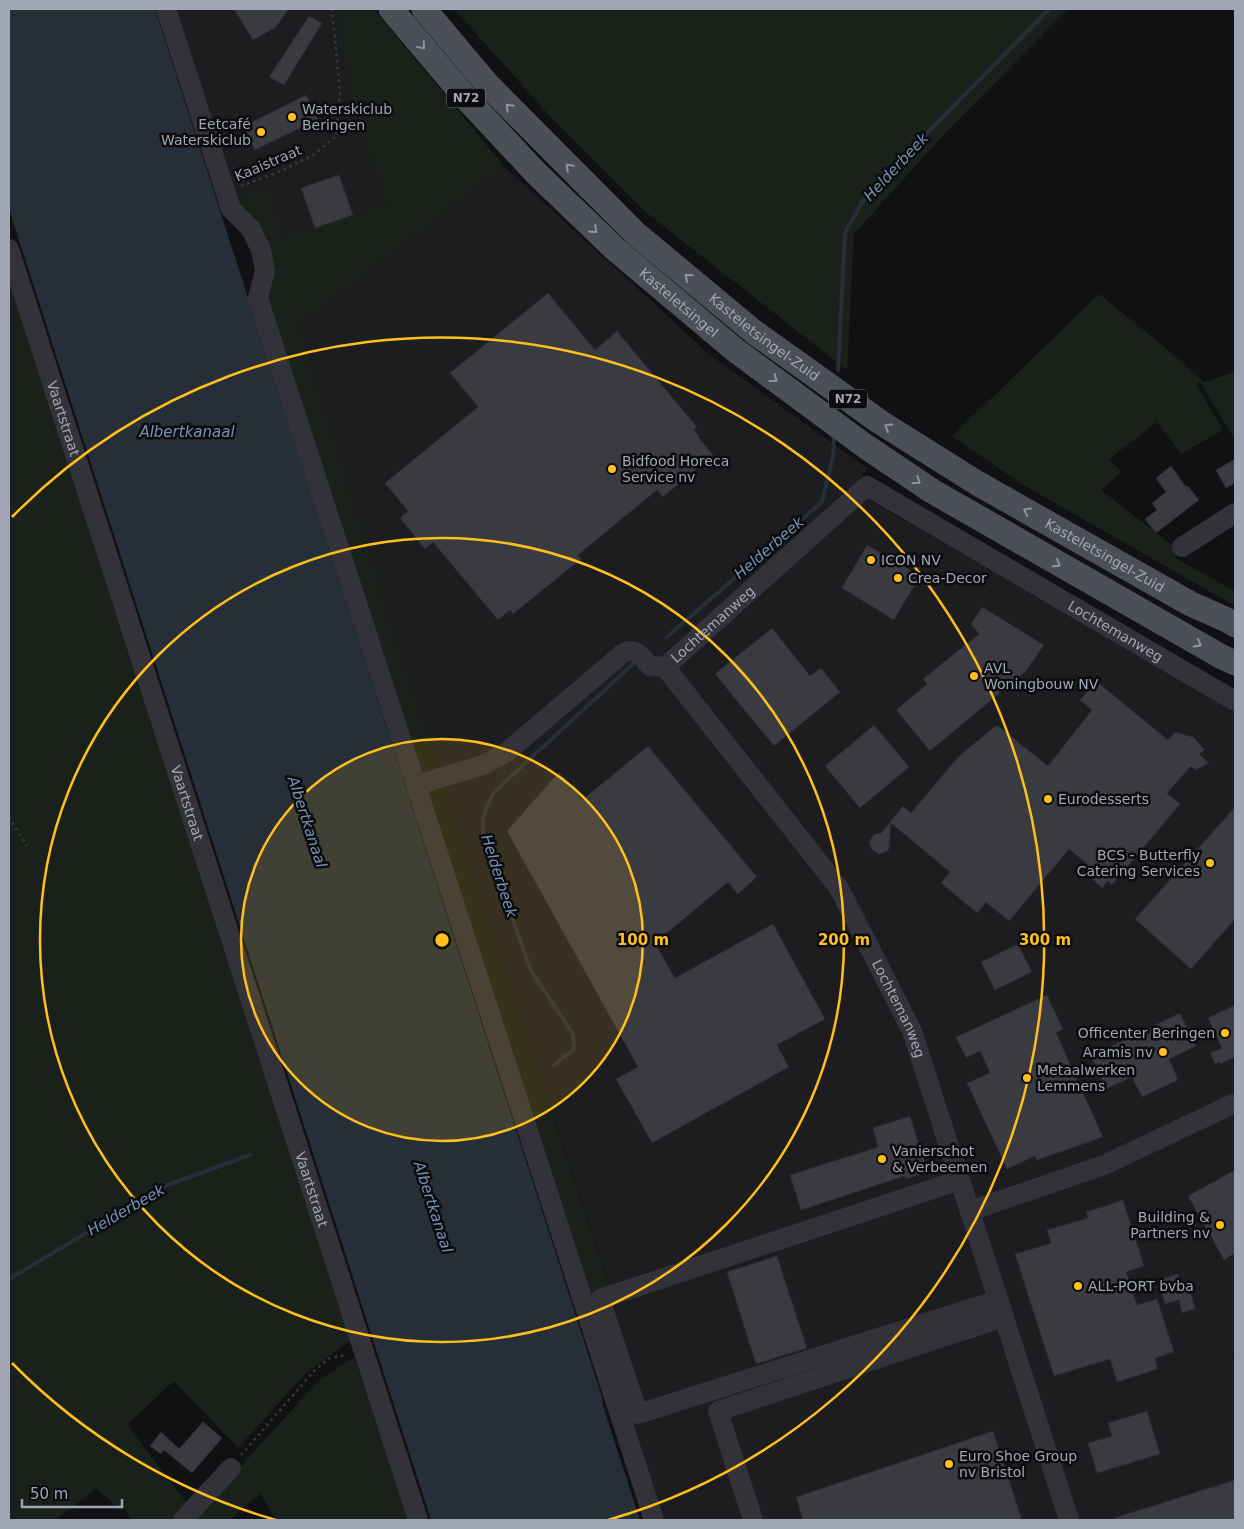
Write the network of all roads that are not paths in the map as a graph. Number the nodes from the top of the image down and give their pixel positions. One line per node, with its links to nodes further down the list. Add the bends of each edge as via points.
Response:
1 (166, 9): 11 (street, via 231,209 251,229 261,250 265,271 258,298)
2 (391, 9): 8 (main road, Kasteletsingel / N72, one-way to 8, via 465,97 547,184 614,249 735,350 932,491)
3 (424, 9): 7 (main road, Kasteletsingel-Zuid / N72, one-way to 3, via 1191,604 977,483 880,422 754,332 635,233 487,84)
4 (9, 249): 18 (street, Vaartstraat)
5 (1235, 514): 6 (street)
6 (1182, 547)
7 (1231, 622)
8 (1235, 663)
9 (665, 667): 10 (street, Lochtemanweg, via 867,486); 11 (street, via 650,666 638,652 630,650 623,653 507,752 483,765); 13 (street, Lochtemanweg, via 839,888 912,1031)
10 (1235, 701)
11 (417, 785): 19 (street)
12 (1235, 1103): 14 (street, via 1104,1165)
13 (960, 1180): 14 (street, Lochtemanweg); 15 (street, via 600,1299 638,1414)
14 (970, 1211): 15 (street, Lochtemanweg)
15 (1001, 1308): 20 (street, via 718,1411); 21 (street, Lochtemanweg)
16 (231, 1468): 17 (street)
17 (187, 1516)
18 (418, 1520)
19 (654, 1520)
20 (753, 1520)
21 (1069, 1520)

